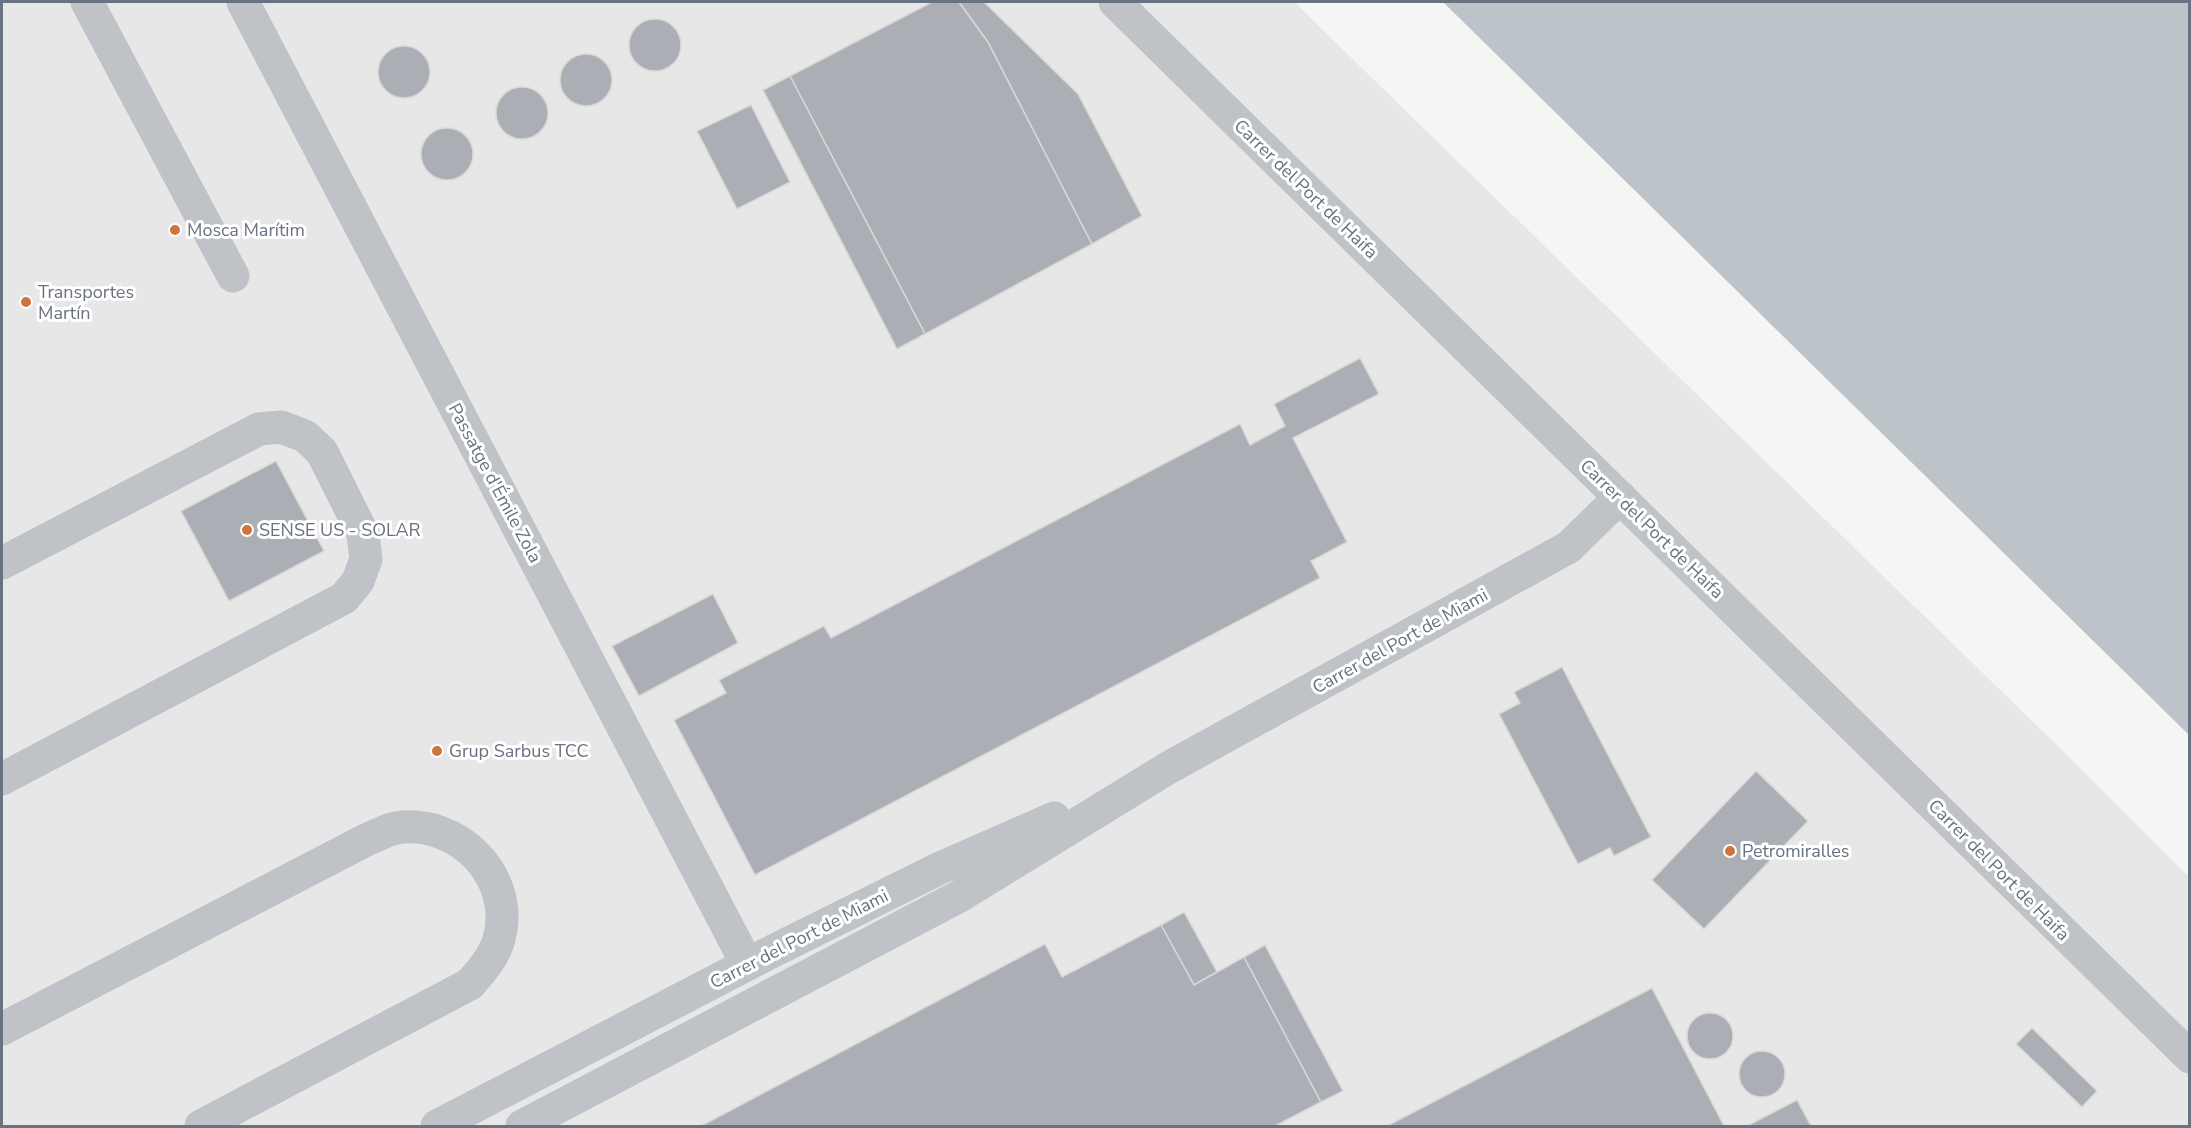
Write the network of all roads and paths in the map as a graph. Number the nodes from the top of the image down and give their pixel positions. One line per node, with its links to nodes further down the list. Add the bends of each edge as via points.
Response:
1 (87, 2): 4 (street)
2 (243, 2): 9 (street, Passatge d'Émile Zola)
3 (1115, 2): 5 (street, Carrer del Port de Haifa)
4 (233, 276)
5 (1620, 497): 7 (street, Carrer del Port de Miami, via 1569,547); 11 (street, Carrer del Port de Haifa)
6 (2, 564): 8 (street, via 259,429 281,427 305,436 322,452 363,534 366,559 358,581 344,598)
7 (1168, 768): 9 (street, Carrer del Port de Miami, via 938,869); 14 (street, Carrer del Port de Miami, via 958,897)
8 (2, 779)
9 (747, 964): 13 (street, Carrer del Port de Miami)
10 (2, 1029): 12 (street, via 396,828 426,828 455,838 480,857 495,884 502,911 499,938 488,964 470,984)
11 (2190, 1057)
12 (201, 1126)
13 (437, 1126)
14 (522, 1126)

